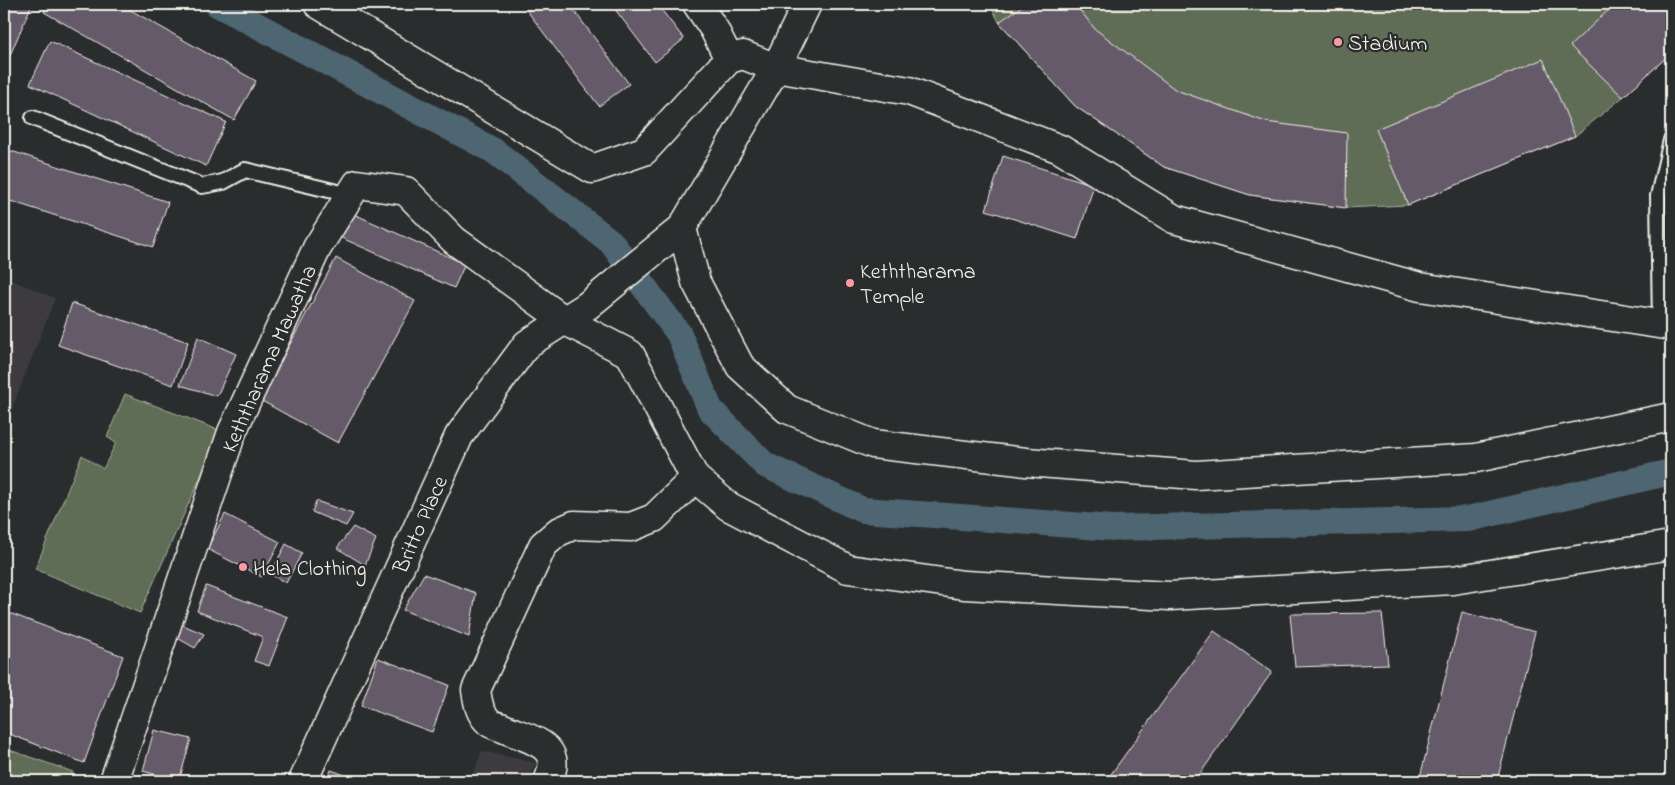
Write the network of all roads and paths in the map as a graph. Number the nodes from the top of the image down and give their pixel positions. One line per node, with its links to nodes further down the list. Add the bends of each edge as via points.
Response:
1 (696, 4): 4 (street, via 714,29)
2 (808, 4): 5 (street, Britto Place)
3 (324, 5): 4 (street, via 592,169 644,151)
4 (729, 59): 5 (street, via 743,55)
5 (776, 68): 9 (street, Britto Place); 11 (street, via 909,91 1060,149 1174,219 1420,287)
6 (33, 118): 8 (lane, via 202,186 223,182 244,170)
7 (1671, 140): 11 (lane, via 1658,196)
8 (350, 195): 10 (street, via 357,184 406,191 454,240); 15 (street, Keththarama Mawatha, via 317,248 232,432)
9 (682, 228): 10 (street, Britto Place, via 587,306); 12 (street, via 696,282 740,366 787,409 873,444 1026,462 1196,475 1476,458)
10 (564, 320): 13 (street, via 630,354); 16 (street, Britto Place, via 526,344 459,436)
11 (1666, 326)
12 (1671, 417)
13 (695, 478): 14 (street, via 728,506 848,569 964,585 1180,596 1453,580); 17 (street, via 654,518 631,527 574,525 558,532 543,545 476,690 479,708 489,722 545,746 552,755 554,769)
14 (1671, 545)
15 (114, 781)
16 (303, 781)
17 (548, 781)

